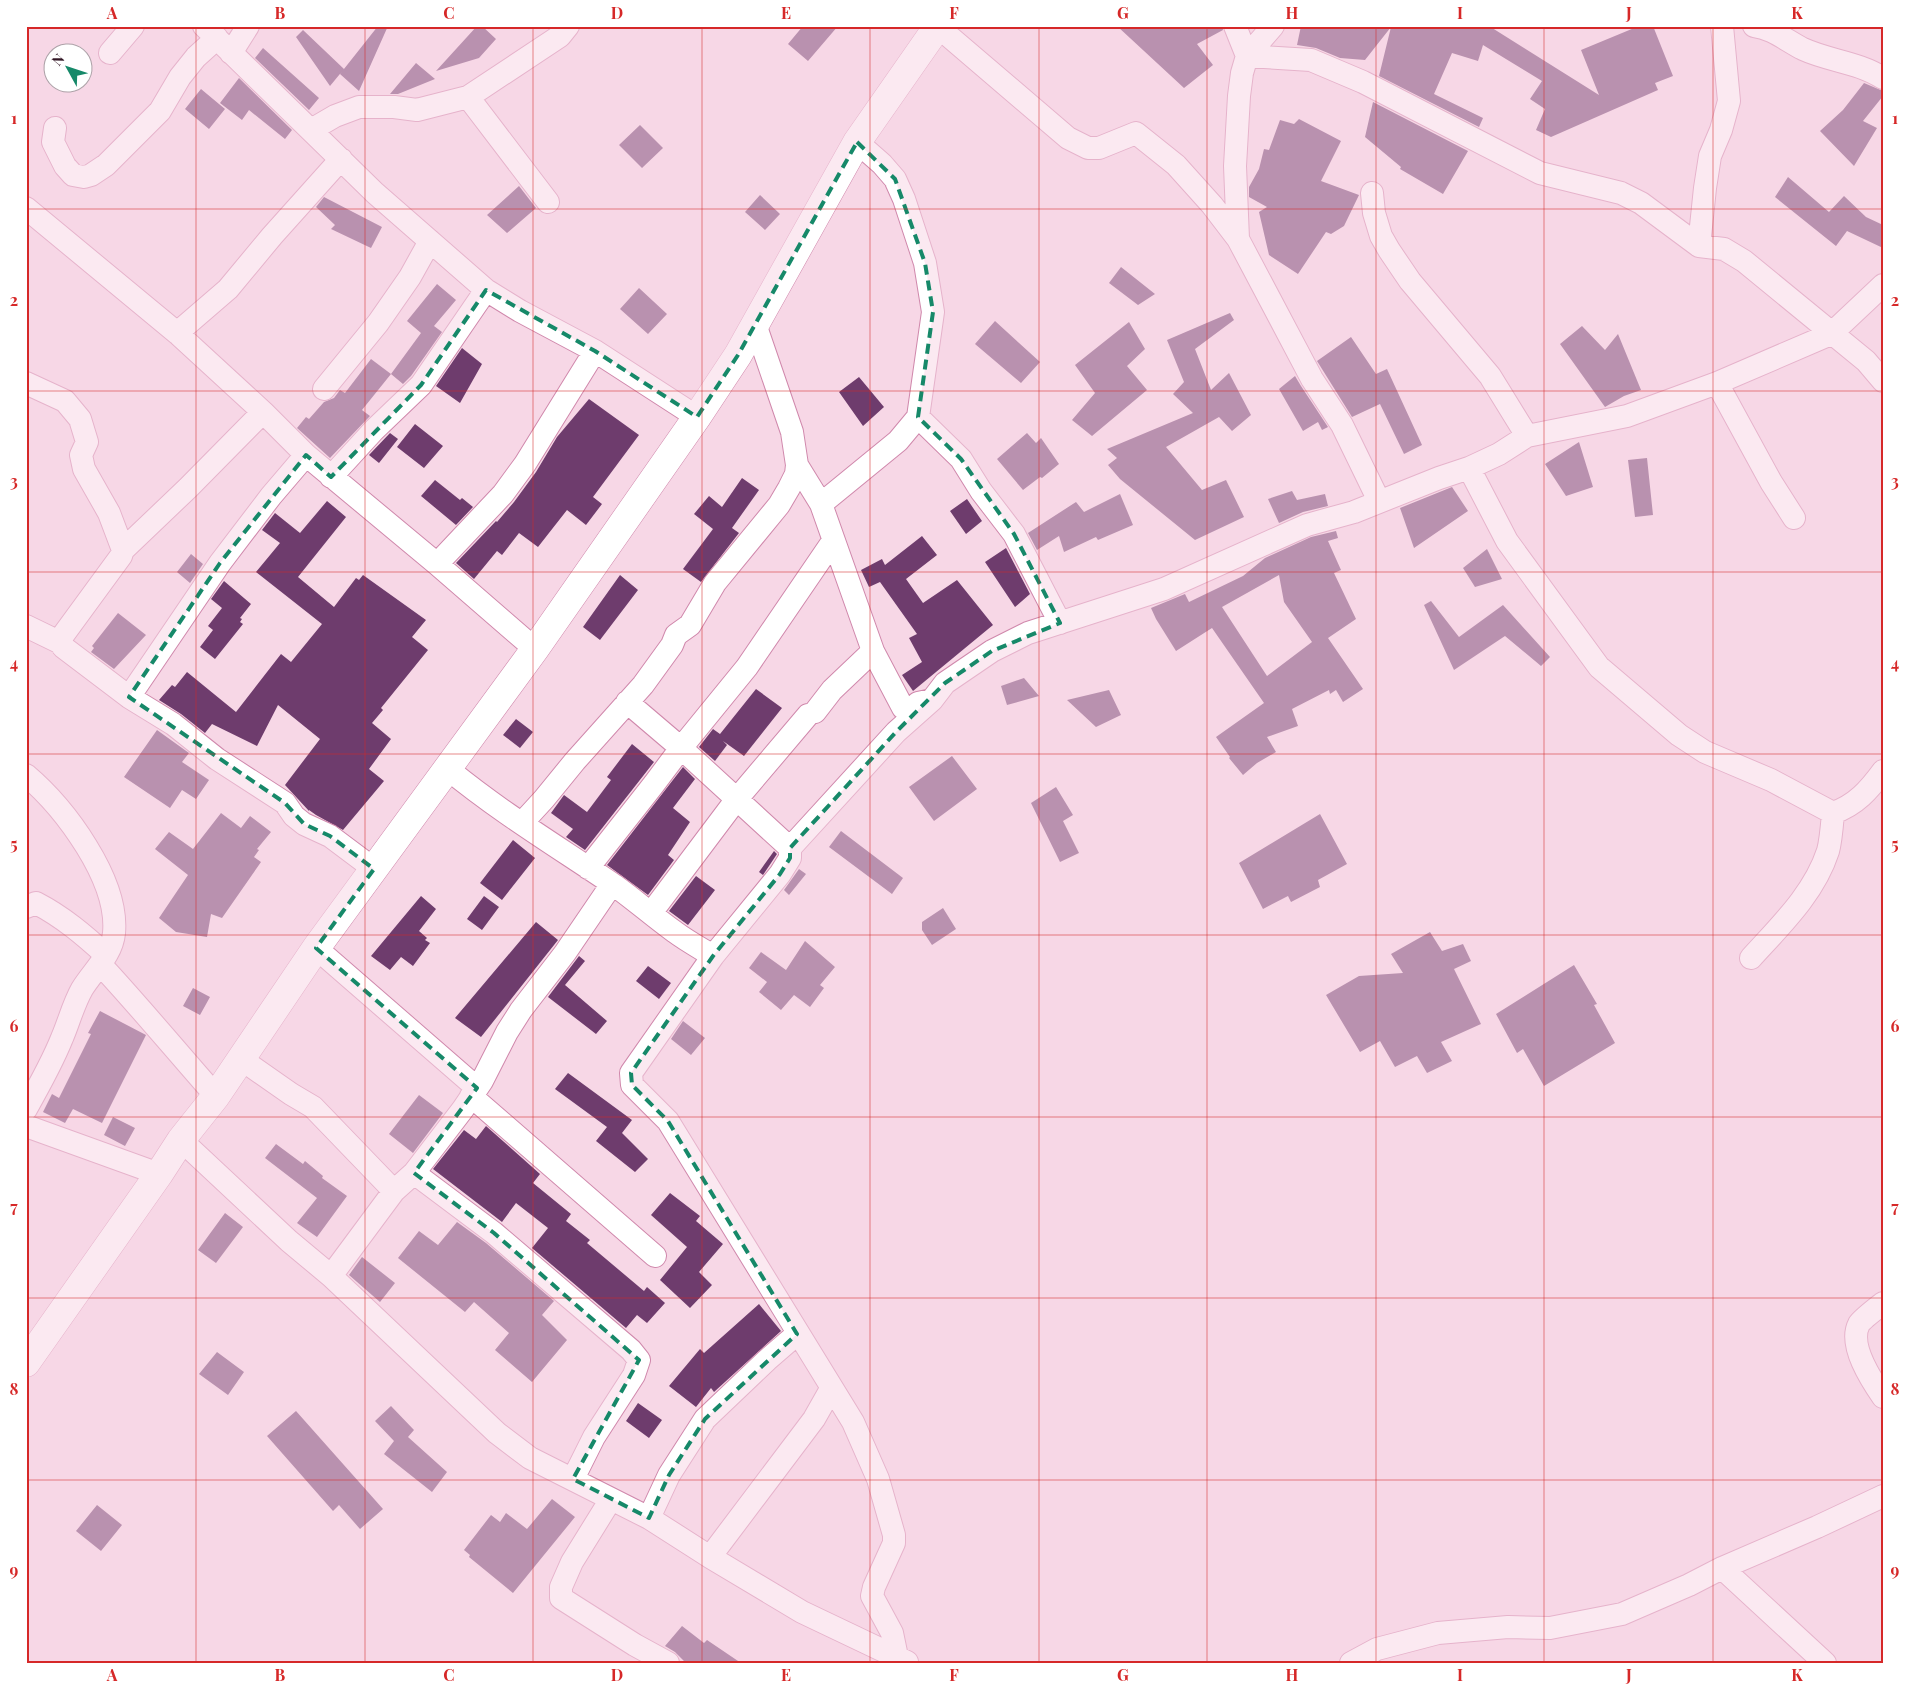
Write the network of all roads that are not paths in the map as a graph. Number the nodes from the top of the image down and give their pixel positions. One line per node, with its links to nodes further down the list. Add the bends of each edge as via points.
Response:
1 (133, 26): 10 (street)
2 (248, 26): 9 (street)
3 (938, 26): 16 (street); 21 (street, via 1068,138 1088,148 1099,148 1136,133 1176,165)
4 (1235, 26): 11 (street)
5 (1273, 26): 11 (street)
6 (1752, 26): 8 (street); 12 (street, via 1762,27 1804,49 1851,63)
7 (561, 30): 13 (street)
8 (1723, 31): 23 (street, via 1729,101 1710,156)
9 (217, 39): 14 (street, via 180,77 160,111 106,165 91,175 73,175 64,166 53,142); 15 (street)
10 (110, 53)
11 (1247, 56): 21 (street, via 1238,96 1235,166); 23 (street, via 1311,60 1540,173 1621,193 1641,203)
12 (1883, 78)
13 (468, 97): 15 (street, via 417,110 359,107 334,116); 19 (street)
14 (55, 128)
15 (311, 130): 17 (street)
16 (857, 142): 26 (street); 36 (street, via 895,179 925,263 933,312)
17 (341, 159): 22 (street); 27 (street, via 228,288)
18 (1372, 193): 37 (street, via 1374,213 1389,250 1410,281 1490,376)
19 (548, 202)
20 (26, 208): 27 (street)
21 (1238, 240): 42 (street, via 1312,379 1342,425)
22 (430, 241): 25 (street); 33 (street, via 378,323)
23 (1699, 246): 28 (street, via 1724,250 1744,261)
24 (1883, 285): 28 (street)
25 (486, 290): 29 (street); 41 (street, via 421,385)
26 (755, 324): 35 (street); 39 (street, via 792,432)
27 (177, 333): 34 (street)
28 (1831, 334): 30 (street, via 1866,361); 32 (street)
29 (595, 351): 35 (street); 47 (street, via 503,494)
30 (1883, 381)
31 (26, 383): 46 (street, via 65,401 80,419 87,442 81,455 84,469 109,513)
32 (1717, 383): 37 (street, via 1627,416); 44 (street)
33 (324, 389)
34 (263, 412): 38 (street); 46 (street)
35 (696, 417): 51 (street)
36 (918, 417): 43 (street, via 898,441); 48 (street, via 961,460 1014,534)
37 (1527, 436): 40 (street)
38 (306, 455): 41 (street); 53 (street, via 220,563)
39 (797, 465): 43 (street); 55 (street, via 796,474 779,505 714,583 690,625 676,635 643,685)
40 (1469, 468): 42 (street); 61 (street, via 1507,541 1599,667 1678,736 1704,752 1771,780)
41 (331, 477): 47 (street)
42 (1379, 501): 48 (street, via 1354,512 1307,525 1164,590)
43 (820, 504): 45 (street)
44 (1794, 518)
45 (833, 541): 52 (street); 56 (street, via 747,667)
46 (123, 550): 50 (street, via 61,638)
47 (437, 564): 51 (street)
48 (1060, 622): 54 (street, via 992,651 945,683)
49 (26, 626): 50 (street)
50 (61, 643): 53 (street, via 63,648)
51 (535, 648): 57 (street)
52 (874, 651): 54 (street, via 906,707); 60 (street, via 832,690)
53 (129, 697): 65 (street, via 285,803 304,824 330,836)
54 (932, 700): 63 (street, via 896,732)
55 (627, 702): 56 (street); 62 (street)
56 (680, 748): 60 (street); 64 (street)
57 (448, 769): 62 (street); 65 (street)
58 (1883, 771): 61 (street, via 1870,789 1848,808)
59 (26, 775): 72 (street, via 74,827 96,863 112,906 114,934)
60 (736, 800): 63 (street); 68 (street)
61 (1833, 813): 71 (street, via 1828,851 1813,882 1799,905)
62 (522, 823): 64 (street)
63 (790, 848): 70 (street, via 790,858 780,874)
64 (588, 868): 66 (street)
65 (374, 869): 69 (street)
66 (612, 884): 68 (street); 74 (street, via 516,1018)
67 (26, 907): 72 (street, via 36,903 56,913 74,926)
68 (651, 913): 70 (street)
69 (316, 948): 73 (street); 74 (street)
70 (713, 956): 85 (street, via 630,1079 632,1085 668,1121)
71 (1751, 958)
72 (103, 960): 75 (street, via 168,1043); 76 (street, via 82,989 52,1062)
73 (241, 1059): 75 (street); 81 (street, via 313,1108)
74 (474, 1092): 79 (street); 82 (street)
75 (216, 1096): 78 (street)
76 (28, 1103)
77 (26, 1126): 80 (street)
78 (181, 1140): 80 (street); 83 (street)
79 (414, 1173): 81 (street); 89 (street, via 494,1233 639,1360 634,1375 594,1437)
80 (159, 1174): 86 (street)
81 (394, 1191): 83 (street)
82 (655, 1256)
83 (331, 1276): 89 (street, via 497,1433 530,1458)
84 (1883, 1303): 88 (street, via 1859,1324 1856,1341 1860,1358)
85 (798, 1334): 87 (street); 92 (street, via 705,1420 669,1476)
86 (27, 1360)
87 (831, 1388): 93 (street, via 814,1419); 95 (street, via 853,1422 878,1479 894,1534 894,1543 872,1596)
88 (1883, 1397)
89 (573, 1479): 91 (street)
90 (1883, 1496): 94 (street)
91 (611, 1499): 92 (street); 96 (street, via 572,1562 561,1587 561,1598)
92 (649, 1518): 93 (street)
93 (710, 1557): 95 (street, via 802,1612)
94 (1722, 1568): 97 (street, via 1689,1586 1622,1614 1550,1628 1508,1627 1438,1633 1377,1649); 98 (street)
95 (902, 1660)
96 (668, 1663)
97 (1352, 1663)
98 (1825, 1663)

